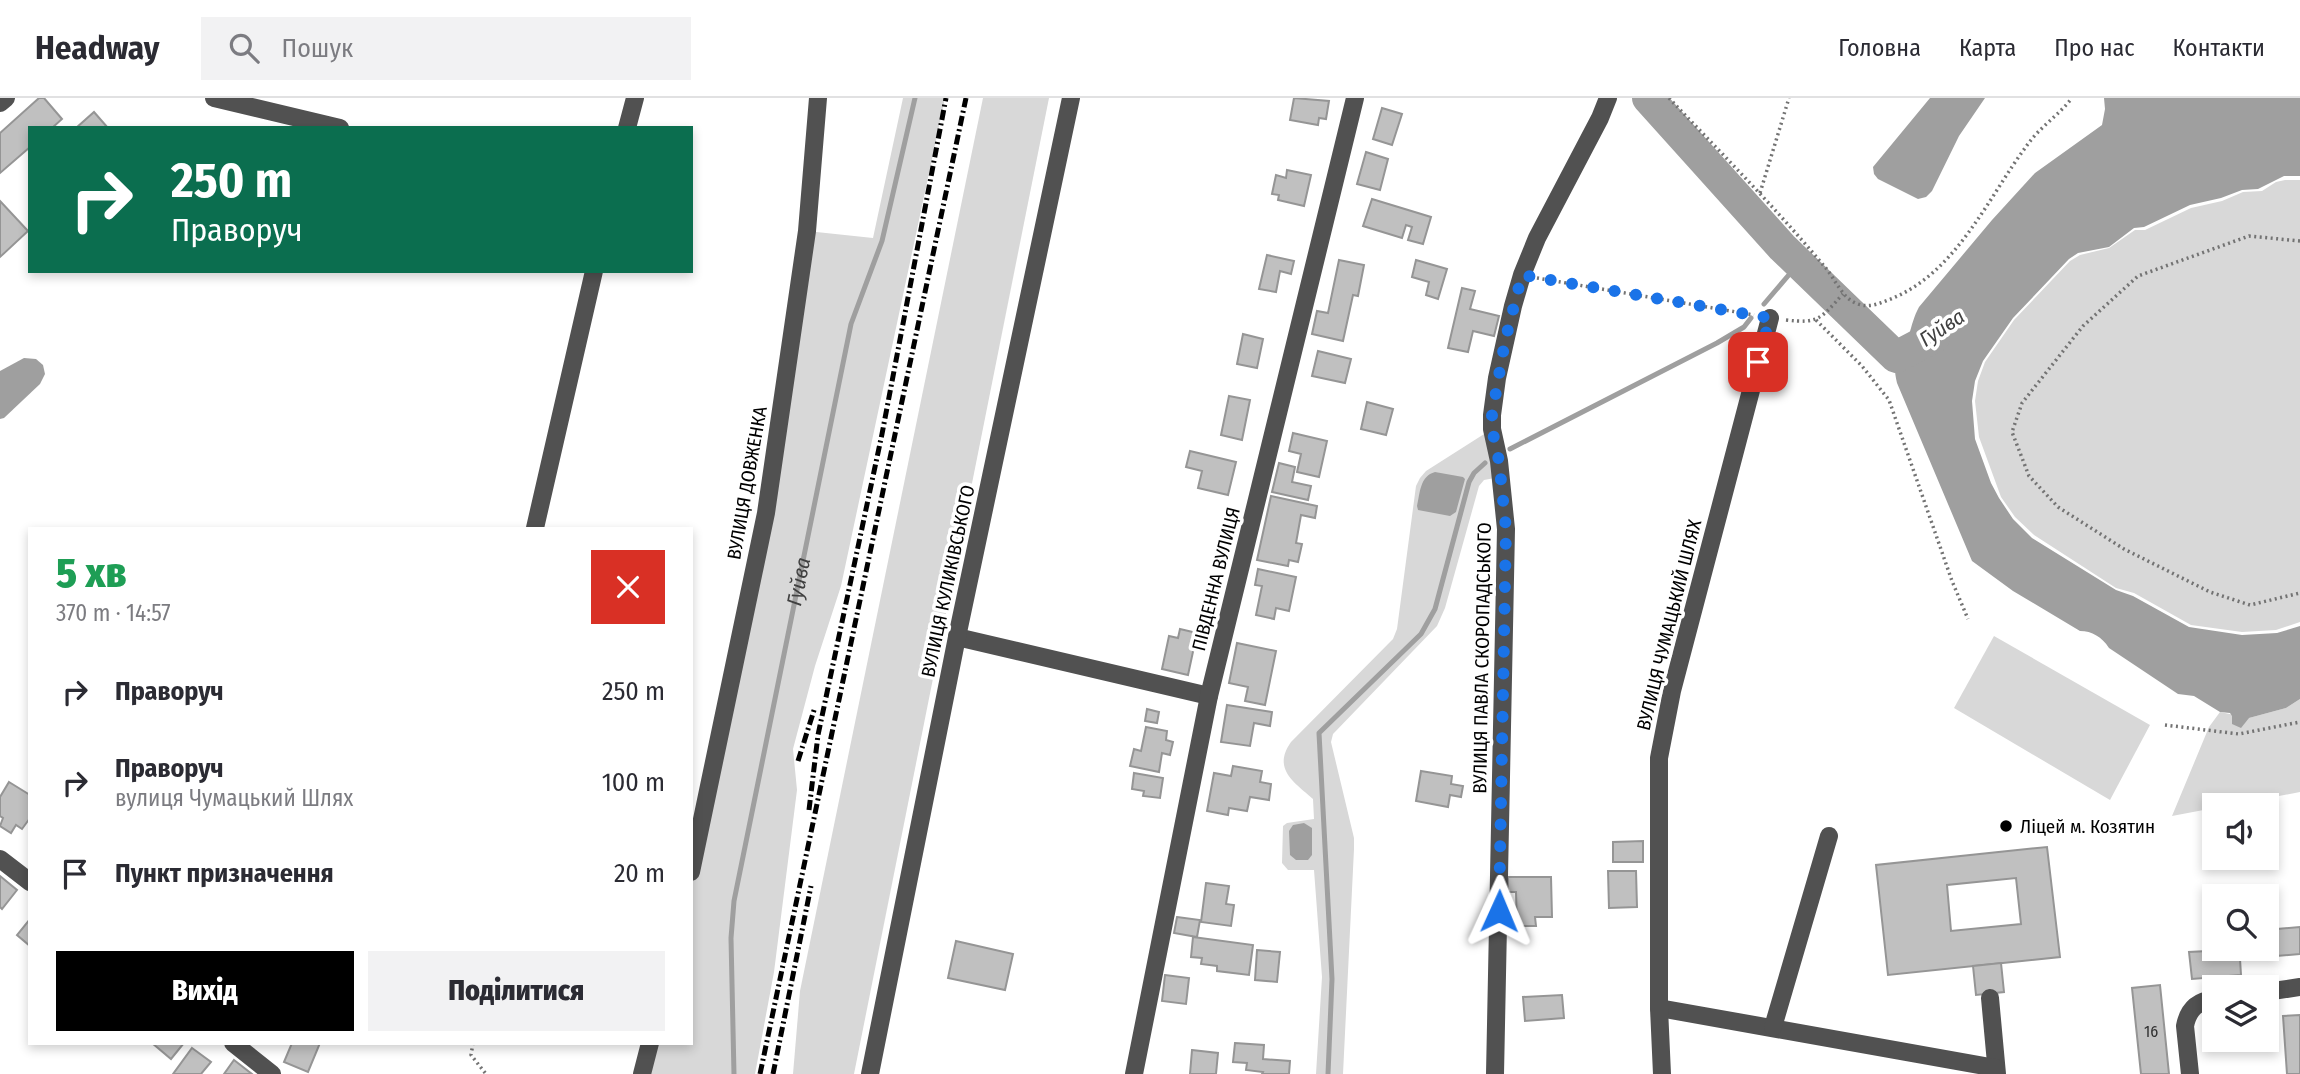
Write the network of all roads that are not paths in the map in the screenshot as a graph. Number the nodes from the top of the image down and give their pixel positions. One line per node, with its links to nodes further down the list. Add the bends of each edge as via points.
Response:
1 (6, 98): 8 (street)
2 (214, 98): 9 (street)
3 (635, 98): 10 (street)
4 (818, 98): 18 (street, ВУЛИЦЯ ДОВЖЕНКА, via 807,231 766,513)
5 (1071, 98): 14 (street, ВУЛИЦЯ КУЛИКІВСЬКОГО)
6 (1355, 98): 15 (street, ПІВДЕННА ВУЛИЦЯ)
7 (1608, 98): 33 (street, ВУЛИЦЯ ПАВЛА СКОРОПАДСЬКОГО, via 1522,275 1492,415 1506,529)
8 (0, 103)
9 (332, 126)
10 (628, 126)
11 (594, 273): 13 (street)
12 (1770, 318): 24 (street, ВУЛИЦЯ ЧУМАЦЬКИЙ ШЛЯХ, via 1664,723 1658,797)
13 (535, 527)
14 (957, 637): 15 (street); 31 (street, ВУЛИЦЯ КУЛИКІВСЬКОГО)
15 (1209, 696): 32 (street, ПІВДЕННА ВУЛИЦЯ)
16 (1829, 836): 25 (street)
17 (0, 859): 19 (street)
18 (693, 862)
19 (28, 880)
20 (2300, 987): 21 (street)
21 (2279, 990)
22 (1990, 998): 28 (street)
23 (2202, 1002): 35 (street, via 2186,1019)
24 (1659, 1008): 25 (street); 34 (street, ВУЛИЦЯ ЧУМАЦЬКИЙ ШЛЯХ)
25 (1773, 1027): 28 (street)
26 (236, 1045): 29 (street)
27 (649, 1045): 30 (street)
28 (1996, 1071)
29 (272, 1074)
30 (642, 1074)
31 (870, 1074)
32 (1134, 1074)
33 (1495, 1074)
34 (1662, 1074)
35 (2190, 1074)

